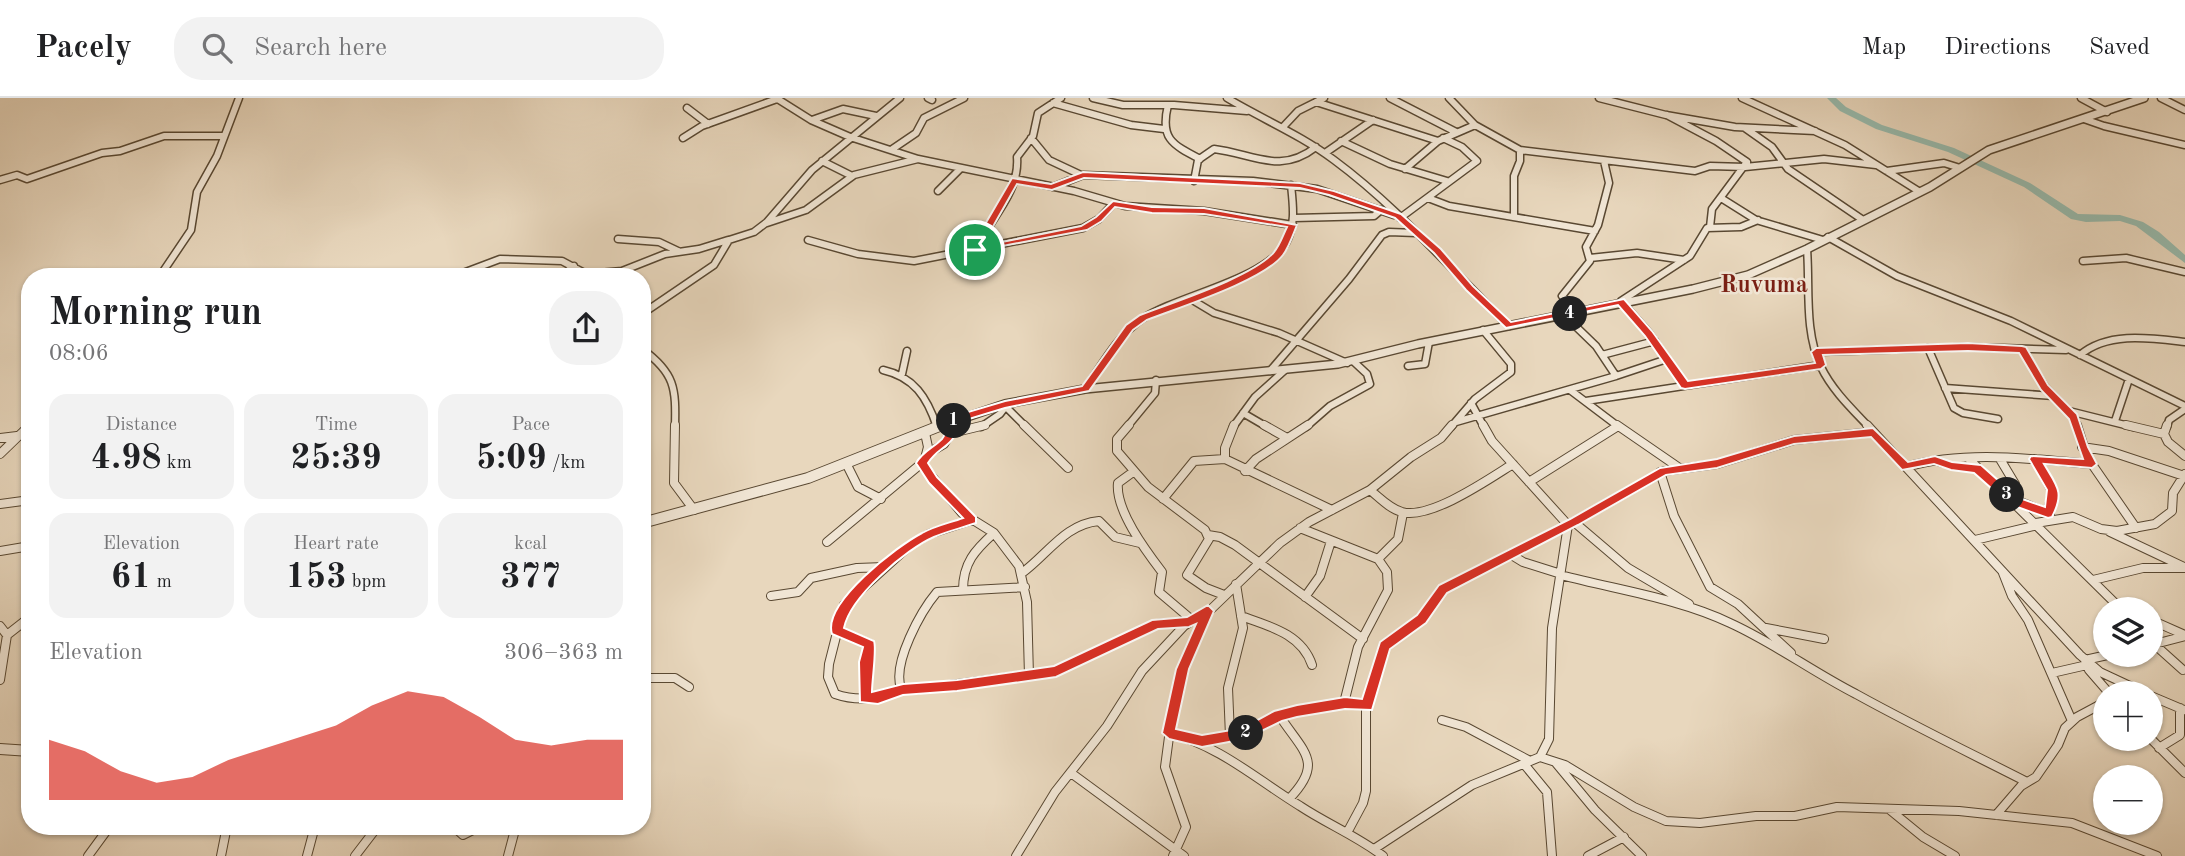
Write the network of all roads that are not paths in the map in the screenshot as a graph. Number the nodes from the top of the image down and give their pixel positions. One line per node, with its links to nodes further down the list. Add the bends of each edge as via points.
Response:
1 (239, 98): 37 (street)
2 (777, 98): 28 (street); 30 (street)
3 (900, 98): 26 (street)
4 (964, 98): 45 (street, via 924,118 916,133)
5 (1061, 98): 18 (street)
6 (1093, 98): 19 (street, via 1123,105)
7 (1227, 98): 23 (street)
8 (1324, 98): 17 (street)
9 (1390, 98): 36 (street)
10 (1449, 98): 31 (street)
11 (1599, 98): 20 (street)
12 (1633, 98): 20 (street)
13 (1742, 98): 35 (street)
14 (2081, 98): 24 (street)
15 (2144, 98): 24 (street)
16 (2161, 98): 22 (street)
17 (1316, 102): 29 (street); 32 (street, via 1297,112)
18 (1054, 103): 34 (street, via 1131,125); 40 (street, via 1036,116)
19 (1168, 105): 23 (street); 34 (street)
20 (1627, 106): 25 (street)
21 (687, 108): 30 (street)
22 (2185, 110)
23 (1251, 111): 32 (street)
24 (2107, 112): 27 (street)
25 (1666, 115): 33 (street); 54 (street, via 1737,155 1746,161)
26 (876, 116): 28 (street, via 848,108); 38 (street)
27 (2084, 119): 43 (street, via 2099,127); 55 (street, via 1998,146)
28 (811, 120): 38 (street)
29 (1373, 120): 41 (street); 42 (street)
30 (708, 124): 39 (street)
31 (1475, 125): 36 (street); 46 (street)
32 (1283, 127): 44 (street)
33 (1745, 128): 35 (street); 52 (street, via 1772,147)
34 (1164, 129): 49 (street, via 1175,144)
35 (1815, 131): 53 (street)
36 (1456, 132): 41 (street)
37 (223, 136): 61 (street, via 164,136 27,179 17,175); 93 (street, via 197,192 191,230)
38 (850, 137): 45 (street); 50 (street)
39 (683, 138)
40 (1031, 138): 59 (street, via 1043,154); 62 (street, via 1017,157)
41 (1441, 140): 57 (street); 64 (street, via 1462,147 1477,161)
42 (1341, 141): 47 (street); 57 (street)
43 (2185, 145)
44 (1316, 147): 47 (street); 49 (street, via 1292,163 1219,149)
45 (891, 150): 48 (street)
46 (1520, 150): 51 (street); 73 (street)
47 (1325, 153): 74 (street)
48 (918, 159): 56 (street); 60 (street)
49 (1200, 159): 63 (street)
50 (821, 161): 60 (street); 78 (street)
51 (1604, 161): 54 (street, via 1695,170); 80 (street, via 1609,183)
52 (1782, 163): 53 (street, via 1824,159); 54 (street); 76 (street)
53 (1876, 165): 58 (street)
54 (1745, 167): 70 (street)
55 (1960, 168): 58 (street, via 1944,163); 68 (street)
56 (960, 169): 62 (street); 67 (street)
57 (1405, 169): 64 (street)
58 (1887, 171): 68 (street)
59 (1081, 175): 63 (street); 66 (street)
60 (852, 176): 78 (street, via 806,210)
61 (0, 180)
62 (1015, 180): 66 (street); 87 (street)
63 (1194, 181): 65 (street)
64 (1447, 181): 69 (street)
65 (1291, 185): 72 (street); 77 (street)
66 (1052, 187): 71 (street)
67 (938, 191)
68 (1920, 192): 76 (street)
69 (1428, 198): 73 (street, via 1449,206); 74 (street)
70 (1721, 198): 75 (street); 79 (street, via 1709,217)
71 (1113, 204): 77 (street); 87 (street, via 1083,228)
72 (1381, 210): 74 (street); 77 (street, via 1374,216)
73 (1514, 215): 80 (street)
74 (1399, 217): 81 (street)
75 (1758, 220): 79 (street, via 1741,227); 83 (street)
76 (1863, 220): 83 (street)
77 (1294, 222): 99 (street, via 1280,252 1268,263)
78 (766, 223): 84 (street)
79 (1710, 227): 90 (street)
80 (1595, 231): 89 (street, via 1586,247)
81 (1416, 233): 104 (street); 106 (street, via 1382,235)
82 (618, 239): 88 (street, via 659,242)
83 (1826, 239): 86 (street); 112 (street, via 1904,279 1962,300)
84 (729, 240): 88 (street); 101 (street, via 714,265)
85 (808, 240): 87 (street, via 858,254 914,261)
86 (1807, 249): 100 (street, via 1723,282); 114 (street)
87 (975, 250)
88 (678, 251): 97 (street)
89 (1590, 258): 90 (street, via 1619,252); 102 (street, via 1562,296)
90 (1684, 260): 100 (street)
91 (2083, 261): 98 (street, via 2119,258)
92 (574, 266): 94 (street, via 553,260 500,259); 95 (street); 96 (street)
93 (165, 268)
94 (473, 268)
95 (571, 268)
96 (577, 268)
97 (631, 268)
98 (2185, 272)
99 (1189, 298): 106 (street, via 1214,313); 131 (street, via 1129,327)
100 (1621, 301): 102 (street); 107 (street)
101 (651, 308)
102 (1578, 312): 103 (street)
103 (1564, 315): 104 (street); 115 (street)
104 (1509, 326): 105 (street)
105 (1483, 330): 108 (street); 135 (street, via 1510,364 1511,372)
106 (1297, 339): 119 (street); 124 (street)
107 (1655, 341): 115 (street); 118 (street)
108 (1429, 342): 119 (street); 121 (street, via 1425,364)
109 (2185, 342): 116 (street, via 2107,342 2090,345)
110 (1928, 348): 111 (street); 114 (street); 130 (street)
111 (2022, 350): 112 (street); 133 (street)
112 (2070, 350): 116 (street)
113 (907, 351): 125 (street)
114 (1816, 352): 120 (street)
115 (1602, 355): 126 (street)
116 (2080, 355): 127 (street)
117 (651, 356): 185 (street, via 676,389 674,483)
118 (1667, 359): 126 (street); 129 (street)
119 (1350, 362): 123 (street); 154 (street, via 1367,374 1370,384)
120 (1821, 365): 129 (street); 147 (street)
121 (1408, 366)
122 (883, 370): 125 (street)
123 (1286, 370): 124 (street); 139 (street, via 1265,384)
124 (1270, 371): 128 (street)
125 (902, 374): 146 (street, via 931,405)
126 (1616, 376): 132 (street)
127 (2129, 379): 137 (street); 143 (street)
128 (1156, 380): 131 (street); 173 (street, via 1155,393 1115,445)
129 (1685, 385): 134 (street)
130 (1945, 388): 133 (street); 141 (street, via 1956,410)
131 (1085, 389): 136 (street)
132 (1570, 390): 134 (street); 140 (street)
133 (2053, 396): 138 (street)
134 (1586, 401): 145 (street)
135 (1471, 403): 140 (street); 144 (street)
136 (1006, 406): 142 (street); 150 (street, via 993,422); 170 (street)
137 (2185, 407): 151 (street, via 2169,420)
138 (2068, 410): 143 (street); 155 (street, via 2077,423)
139 (1242, 412): 154 (street); 159 (street)
140 (1478, 418): 144 (street); 166 (street)
141 (1998, 419)
142 (954, 420): 146 (street); 150 (street)
143 (2115, 421): 151 (street)
144 (1455, 422): 178 (street, via 1441,438)
145 (1618, 426): 168 (street); 176 (street)
146 (937, 428): 149 (street)
147 (1873, 432): 168 (street, via 1794,440 1717,464); 169 (street)
148 (21, 433): 152 (street)
149 (925, 433): 157 (street); 164 (street)
150 (952, 433): 157 (street)
151 (2164, 435): 158 (street)
152 (18, 436): 153 (street); 156 (street)
153 (0, 438)
154 (1287, 438): 172 (street)
155 (2082, 447): 167 (street); 175 (street)
156 (0, 454)
157 (927, 454): 165 (street)
158 (2185, 456)
159 (1225, 459): 172 (street); 181 (street, via 1194,461)
160 (2000, 459): 161 (street); 163 (street); 182 (street, via 2015,484)
161 (2035, 459): 167 (street); 188 (street, via 2053,489 2054,502)
162 (1935, 460): 163 (street); 169 (street); 171 (street)
163 (1970, 460): 171 (street)
164 (846, 463): 180 (street, via 859,487); 185 (street)
165 (922, 463): 180 (street); 190 (street)
166 (1513, 464): 176 (street); 187 (street, via 1457,497)
167 (2092, 464): 195 (street)
168 (1678, 467): 174 (street)
169 (1906, 467): 199 (street)
170 (1068, 468)
171 (1977, 468): 182 (street)
172 (1245, 471): 186 (street)
173 (1133, 472): 181 (street); 202 (street, via 1118,483 1116,492)
174 (1660, 472): 192 (street); 231 (street, via 1674,516 1710,587)
175 (2185, 475): 177 (street)
176 (1529, 482): 192 (street)
177 (2175, 489): 179 (street); 195 (street, via 2169,516)
178 (1370, 490): 186 (street); 187 (street)
179 (2185, 494)
180 (881, 499): 201 (street)
181 (1163, 499): 198 (street)
182 (2014, 499): 188 (street); 193 (street)
183 (21, 501): 184 (street)
184 (0, 504)
185 (694, 509): 191 (street)
186 (1332, 510): 194 (street)
187 (1403, 513): 207 (street, via 1398,539)
188 (2048, 513): 189 (street)
189 (2060, 518): 193 (street); 196 (street, via 2077,517)
190 (972, 520): 197 (street); 209 (street, via 923,537)
191 (651, 521)
192 (1571, 524): 205 (street); 214 (street); 224 (street, via 1623,565)
193 (2037, 524): 199 (street); 215 (street)
194 (1300, 528): 200 (street); 208 (street)
195 (2136, 528): 196 (street)
196 (2106, 530): 206 (street)
197 (994, 533): 213 (street); 218 (street, via 967,561)
198 (1209, 535): 208 (street, via 1231,543); 219 (street, via 1186,575)
199 (1975, 540): 212 (street)
200 (1331, 541): 207 (street); 221 (street, via 1320,576)
201 (827, 542)
202 (1140, 543): 213 (street, via 1115,537 1099,521 1091,521 1058,539); 226 (street, via 1162,572 1159,592)
203 (21, 548): 204 (street)
204 (0, 551)
205 (1510, 554): 214 (street); 255 (street, via 1443,589 1421,619 1389,641 1379,659)
206 (2156, 554): 210 (street); 211 (street)
207 (1378, 559): 235 (street, via 1387,572 1388,590)
208 (1257, 563): 216 (street); 221 (street)
209 (884, 567): 220 (street, via 862,566 811,578 799,592); 232 (street, via 844,605)
210 (2149, 568): 211 (street); 215 (street)
211 (2185, 568)
212 (2002, 571): 241 (street); 244 (street)
213 (1022, 573): 217 (street)
214 (1561, 575): 224 (street, via 1662,598); 264 (street, via 1550,653)
215 (2093, 580): 222 (street)
216 (1236, 584): 219 (street); 225 (street)
217 (1025, 587): 218 (street); 245 (street)
218 (963, 590): 251 (street, via 937,592 932,597 906,650 899,684)
219 (1224, 595): 223 (street)
220 (771, 596)
221 (1305, 597): 235 (street)
222 (2109, 597)
223 (1208, 611): 226 (street); 261 (street, via 1183,669)
224 (1705, 613): 230 (street)
225 (1241, 616): 242 (street, via 1296,640 1305,647); 262 (street, via 1243,628 1228,688)
226 (1190, 621): 245 (street, via 1157,624 1072,666); 272 (street, via 1142,671)
227 (21, 624): 233 (street)
228 (0, 626): 233 (street)
229 (2163, 626): 234 (street)
230 (1741, 628): 231 (street); 239 (street)
231 (1765, 628): 236 (street); 239 (street)
232 (837, 630): 252 (street, via 870,644); 252 (street, via 829,664 830,687 842,697)
233 (7, 635): 247 (street)
234 (2185, 636): 237 (street)
235 (1363, 639): 254 (street)
236 (1824, 639)
237 (2163, 641)
238 (2163, 653): 243 (street)
239 (1797, 658): 273 (street, via 1853,693)
240 (2093, 661): 241 (street)
241 (2086, 663): 244 (street); 248 (street); 249 (street)
242 (1312, 665)
243 (2184, 670)
244 (2052, 673): 260 (street)
245 (1029, 676): 251 (street)
246 (651, 679): 250 (street, via 678,676)
247 (0, 680)
248 (2100, 681)
249 (2117, 681)
250 (689, 687)
251 (903, 689): 252 (street)
252 (865, 698)
253 (2163, 701): 257 (street)
254 (1345, 703): 255 (street); 258 (street)
255 (1367, 705): 277 (street, via 1366,791)
256 (2093, 709): 260 (street)
257 (2183, 709): 265 (street, via 2180,735)
258 (1279, 715): 262 (street); 274 (street, via 1310,769 1305,783)
259 (1442, 720): 269 (street, via 1475,729 1501,748)
260 (2073, 721): 273 (street, via 2036,777)
261 (1169, 733): 263 (street); 285 (street, via 1166,775 1185,820)
262 (1230, 736): 263 (street)
263 (1202, 741): 274 (street)
264 (1548, 744): 269 (street); 270 (street)
265 (2163, 746)
266 (0, 749): 267 (street)
267 (21, 750)
268 (2162, 751): 271 (street)
269 (1531, 761): 270 (street); 284 (street, via 1472,785); 293 (street, via 1547,792)
270 (1555, 761): 275 (street, via 1666,821 1795,816 1837,807); 283 (street)
271 (2185, 772)
272 (1071, 773): 285 (street); 291 (street)
273 (2027, 782): 276 (street)
274 (1289, 799): 277 (street)
275 (1890, 810): 276 (street); 296 (street)
276 (1996, 815): 297 (street, via 2072,823)
277 (1348, 831): 284 (street)
278 (103, 835): 286 (street)
279 (225, 835): 287 (street)
280 (313, 835): 288 (street)
281 (371, 835): 289 (street)
282 (514, 835): 290 (street)
283 (1624, 837): 294 (street); 295 (street)
284 (1374, 849): 292 (street)
285 (1178, 854)
286 (88, 856)
287 (221, 856)
288 (307, 856)
289 (355, 856)
290 (508, 856)
291 (1016, 856)
292 (1382, 856)
293 (1552, 856)
294 (1588, 856)
295 (1642, 856)
296 (1955, 856)
297 (2157, 856)

